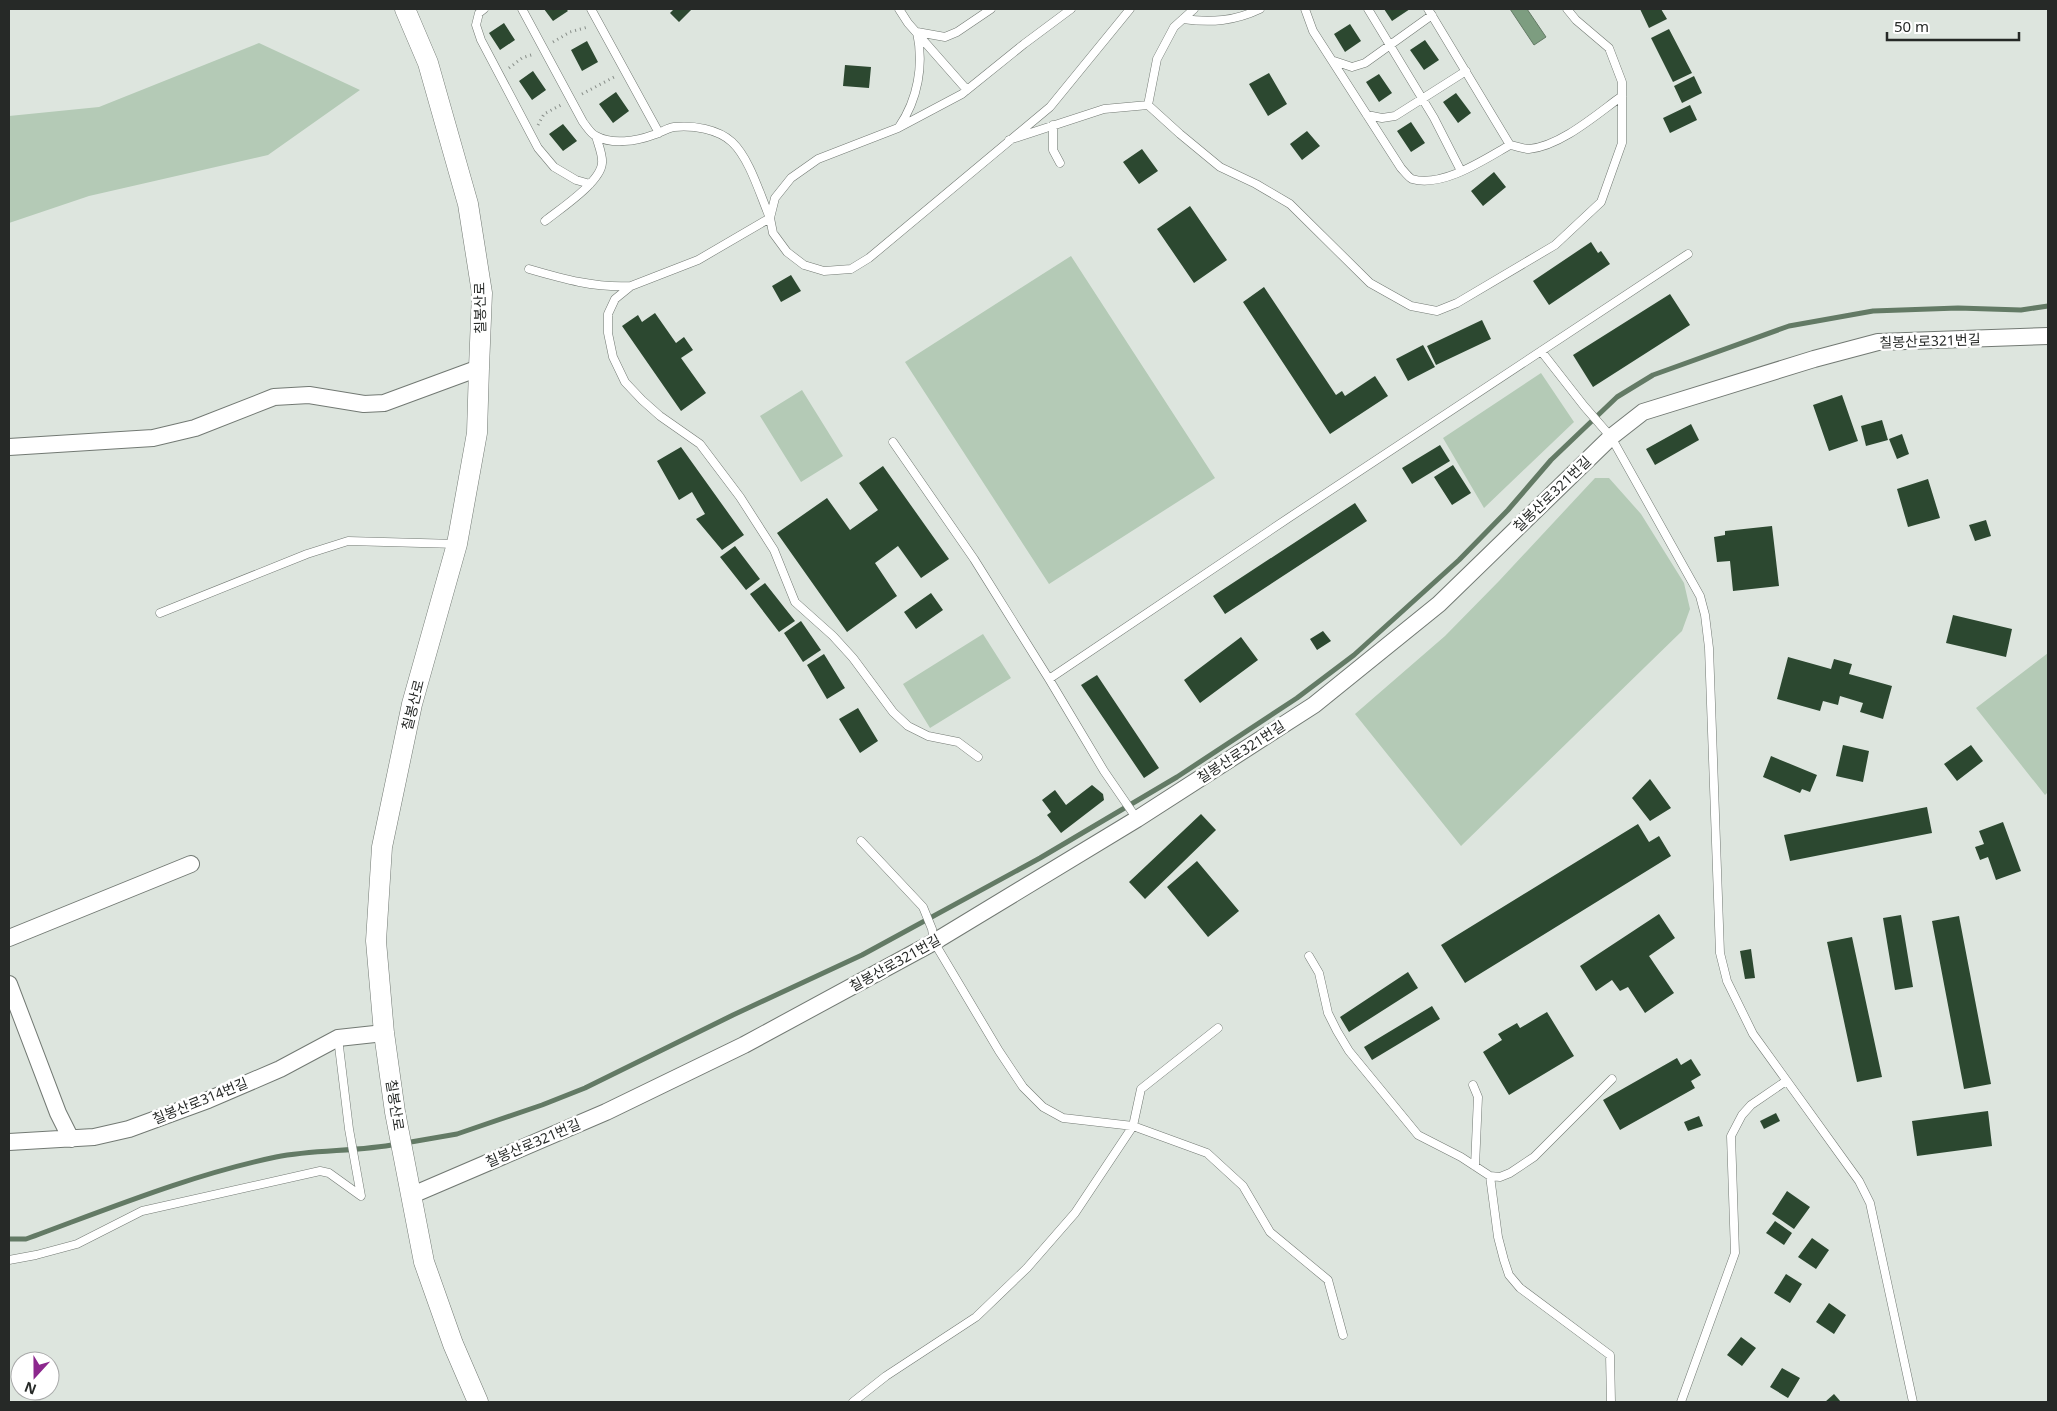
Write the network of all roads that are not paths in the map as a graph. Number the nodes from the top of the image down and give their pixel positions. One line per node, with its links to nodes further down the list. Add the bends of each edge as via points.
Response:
1 (405, 9): 41 (street, 칠봉산로, via 428,62 468,204 482,293)
2 (484, 9): 33 (lane, via 479,13 476,25 481,40 538,148 554,167)
3 (522, 9): 28 (lane, via 583,122)
4 (591, 9): 27 (lane)
5 (899, 9): 16 (lane)
6 (991, 9): 16 (lane, via 945,37)
7 (1072, 9): 20 (lane)
8 (1130, 9): 29 (lane, via 1050,107)
9 (1194, 9): 15 (lane)
10 (1260, 9): 15 (lane, via 1244,17 1220,21)
11 (1305, 9): 18 (lane, via 1313,31)
12 (1368, 9): 17 (lane)
13 (1567, 9): 21 (lane, via 1609,48 1622,82)
14 (1430, 12): 17 (lane); 19 (lane)
15 (1183, 19): 23 (lane, via 1174,27 1157,60)
16 (917, 32): 20 (lane); 26 (lane, via 921,70 907,116)
17 (1390, 44): 18 (lane, via 1366,62 1352,67); 22 (lane)
18 (1331, 59): 24 (lane)
19 (1466, 71): 22 (lane); 30 (lane)
20 (967, 90): 26 (lane)
21 (1622, 96): 23 (lane, via 1622,143 1601,202 1555,245 1456,303 1437,310 1411,306 1370,283 1290,204 1220,167); 30 (lane, via 1552,142 1528,149)
22 (1422, 99): 24 (lane, via 1395,116); 32 (lane)
23 (1148, 105): 25 (lane, via 1104,109)
24 (1367, 115): 32 (lane, via 1411,178 1430,180)
25 (1053, 125): 29 (lane); 31 (lane, via 1053,150)
26 (898, 128): 34 (lane, via 818,159 792,178 775,198)
27 (659, 133): 28 (lane, via 611,141); 34 (lane, via 673,127 699,128 719,133 732,142 744,156)
28 (596, 136): 33 (lane, via 603,161 601,171)
29 (1009, 140): 34 (lane, via 869,258 851,269 824,271 804,265 787,252 773,234)
30 (1510, 145): 32 (lane)
31 (1060, 164)
32 (1461, 171)
33 (590, 184): 35 (lane)
34 (770, 218): 38 (lane, via 698,260)
35 (545, 221)
36 (1688, 254): 40 (lane)
37 (529, 269): 38 (lane, via 587,285 608,288)
38 (631, 286): 48 (lane, via 615,299 608,314 613,357 625,382 660,416 700,444 774,550 795,602 853,658 893,712 908,726 928,736 958,742)
39 (2048, 336): 42 (street, 칠봉산로321번길, via 1878,342 1643,412)
40 (1542, 350): 42 (lane); 47 (lane)
41 (479, 368): 44 (street, via 384,403 364,404 309,395 274,397 196,428 153,438); 45 (street, 칠봉산로, via 476,433)
42 (1611, 436): 49 (street, 칠봉산로321번길, via 1439,604 1314,705); 60 (lane, via 1700,596 1709,648 1720,953 1737,1004 1753,1034)
43 (893, 442): 47 (lane, via 974,559)
44 (9, 447)
45 (458, 544): 46 (lane, via 348,541 307,554); 57 (street, 칠봉산로, via 412,704 382,847 376,940)
46 (160, 613)
47 (1049, 679): 49 (lane)
48 (978, 757)
49 (1137, 819): 52 (street, 칠봉산로321번길)
50 (861, 841): 52 (lane, via 923,908)
51 (191, 864): 53 (street)
52 (933, 936): 62 (lane, via 999,1051 1023,1087 1043,1107 1063,1118); 67 (street, 칠봉산로321번길, via 736,1049 606,1112)
53 (9, 938)
54 (1309, 956): 65 (lane, via 1319,973 1328,1013 1349,1050 1418,1135)
55 (9, 984): 63 (street)
56 (1218, 1028): 62 (lane, via 1141,1089)
57 (384, 1033): 58 (street, 칠봉산로314번길); 67 (street, 칠봉산로)
58 (338, 1038): 63 (street, 칠봉산로314번길, via 271,1073 208,1100 130,1129); 68 (lane, via 348,1129 361,1196 330,1173 320,1171 142,1212 76,1244)
59 (1612, 1078): 66 (lane, via 1534,1156 1510,1173)
60 (1786, 1081): 73 (lane, via 1751,1105 1742,1114 1731,1136 1735,1253); 74 (lane, via 1870,1203)
61 (1473, 1085): 65 (lane, via 1478,1097)
62 (1133, 1126): 69 (lane, via 1207,1153 1243,1186 1270,1232 1328,1280); 71 (lane, via 1074,1213 1027,1268 976,1317 886,1376)
63 (71, 1139): 64 (street, 칠봉산로314번길)
64 (9, 1142)
65 (1475, 1166): 66 (lane)
66 (1490, 1176): 72 (lane, via 1498,1237 1509,1275 1520,1288 1610,1355)
67 (410, 1196): 70 (street, 칠봉산로, via 424,1262)
68 (9, 1260)
69 (1343, 1335)
70 (478, 1402)
71 (853, 1402)
72 (1611, 1402)
73 (1681, 1402)
74 (1913, 1402)

